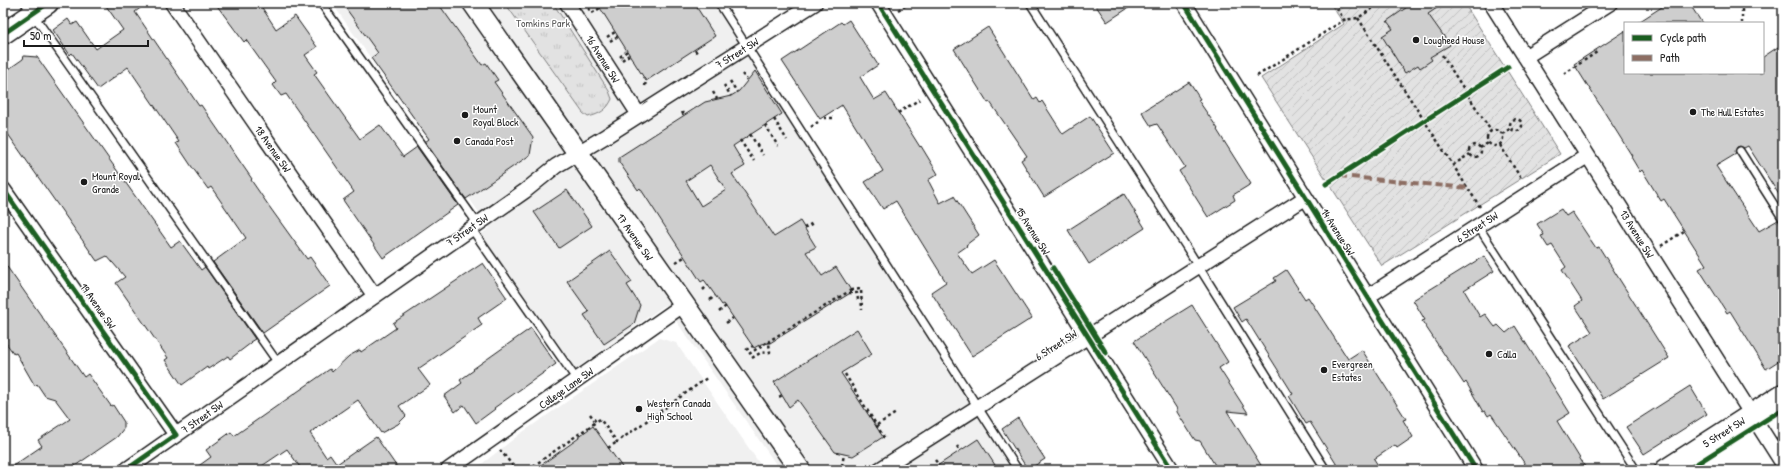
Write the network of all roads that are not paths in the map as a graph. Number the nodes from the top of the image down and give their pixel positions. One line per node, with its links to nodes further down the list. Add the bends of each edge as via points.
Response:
1 (172, 3): 26 (street, 18 Avenue SW)
2 (321, 3): 23 (lane)
3 (473, 3): 18 (main road, 17 Avenue SW)
4 (568, 3): 16 (street, 16 Avenue SW)
5 (719, 3): 14 (lane)
6 (815, 3): 14 (street, 7 Street SW)
7 (878, 3): 29 (street, 15 Avenue SW)
8 (1030, 3): 25 (lane)
9 (1184, 3): 21 (street, 14 Avenue SW)
10 (1491, 3): 15 (street, 13 Avenue SW)
11 (1610, 3): 15 (street)
12 (35, 6): 13 (main road); 30 (lane)
13 (3, 34)
14 (747, 46): 16 (street, 7 Street SW); 33 (lane)
15 (1525, 57): 19 (street, 13 Avenue SW)
16 (639, 115): 18 (street, 7 Street SW)
17 (1740, 151): 22 (lane)
18 (577, 153): 23 (street, 7 Street SW); 28 (main road, 17 Avenue SW)
19 (1588, 156): 24 (street, 6 Street SW); 34 (street, 13 Avenue SW)
20 (3, 189): 35 (street, 19 Avenue SW)
21 (1305, 198): 25 (street, 6 Street SW); 27 (street, 14 Avenue SW)
22 (1783, 219)
23 (474, 226): 26 (street, 7 Street SW); 31 (lane)
24 (1478, 226): 27 (street, 6 Street SW); 45 (lane)
25 (1198, 266): 29 (street, 6 Street SW); 43 (lane)
26 (374, 295): 30 (street, 7 Street SW)
27 (1367, 298): 44 (street, 14 Avenue SW)
28 (683, 305): 31 (street, College Lane SW); 39 (main road, 17 Avenue SW)
29 (1088, 337): 33 (street, 6 Street SW); 42 (street, 15 Avenue SW)
30 (278, 363): 35 (street, 7 Street SW)
31 (577, 380): 38 (street, College Lane SW)
32 (1783, 394): 34 (main road, 5 Street SW)
33 (978, 407): 40 (street, 6 Street SW); 41 (lane)
34 (1752, 415): 36 (street, 13 Avenue SW); 46 (main road, 5 Street SW)
35 (176, 435): 37 (street, 7 Street SW)
36 (1783, 464)
37 (126, 470)
38 (448, 470)
39 (800, 470)
40 (879, 470)
41 (1018, 470)
42 (1172, 470)
43 (1326, 470)
44 (1476, 470)
45 (1636, 470)
46 (1665, 470)

